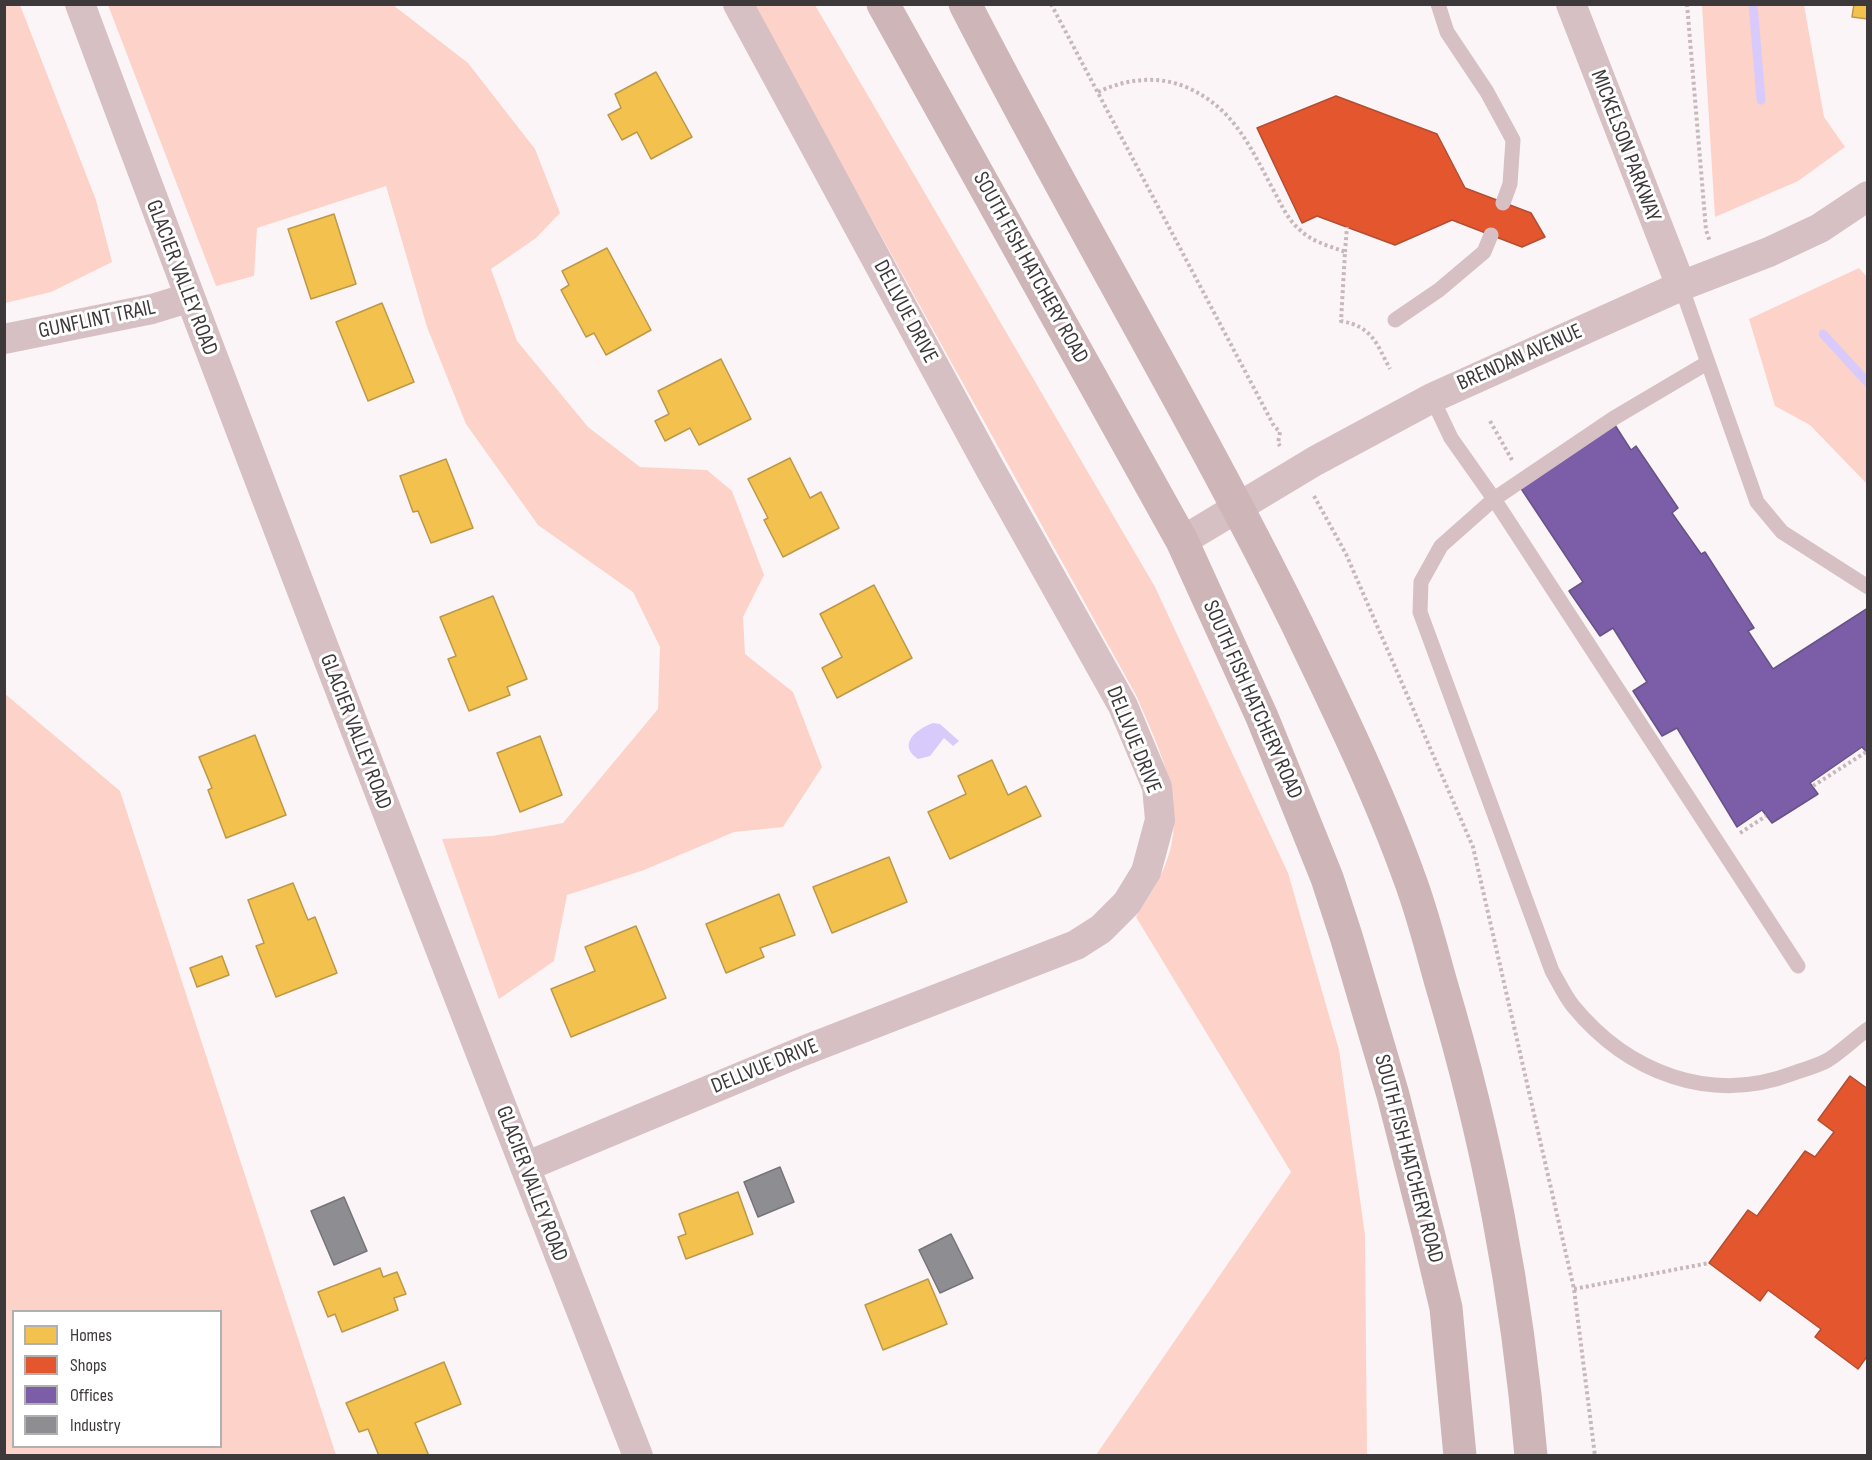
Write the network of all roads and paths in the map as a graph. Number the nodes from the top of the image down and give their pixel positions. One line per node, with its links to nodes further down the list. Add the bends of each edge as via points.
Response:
1 (80, 4): 17 (street, GLACIER VALLEY ROAD)
2 (738, 4): 33 (street, DELLVUE DRIVE, via 1123,706 1157,787 1160,820 1146,872 1127,903 1101,929 1076,945 803,1051)
3 (883, 4): 27 (main road, SOUTH FISH HATCHERY ROAD)
4 (965, 4): 25 (main road, via 1034,138)
5 (1051, 4): 9 (path)
6 (1438, 4): 11 (lane, via 1446,32 1487,92 1513,140 1510,184)
7 (1571, 4): 16 (street, MICKELSON PARKWAY)
8 (1687, 4): 13 (path)
9 (1098, 92): 15 (path, via 1118,83 1141,80 1173,82 1206,96 1227,113 1242,133 1288,217 1301,231); 23 (path)
10 (1868, 196): 16 (street, BRENDAN AVENUE, via 1820,228)
11 (1503, 203)
12 (1347, 227): 15 (path)
13 (1706, 230)
14 (1491, 235): 18 (lane, via 1484,252)
15 (1345, 252): 21 (path, via 1341,321 1359,324 1372,335)
16 (1681, 286): 20 (lane); 22 (street, BRENDAN AVENUE)
17 (188, 298): 19 (street, GUNFLINT TRAIL, via 153,309); 33 (street, GLACIER VALLEY ROAD)
18 (1395, 320)
19 (4, 339)
20 (1707, 363): 24 (lane, via 1614,418); 28 (lane, via 1757,502 1782,532)
21 (1390, 369)
22 (1432, 398): 24 (lane, via 1451,438); 25 (street, BRENDAN AVENUE)
23 (1280, 432)
24 (1494, 499): 31 (lane); 32 (lane, via 1441,546 1422,582 1420,612 1552,971 1572,1005 1605,1040 1639,1064 1715,1087 1767,1084 1826,1061)
25 (1239, 507): 27 (street, BRENDAN AVENUE); 38 (main road, via 1331,693 1410,878 1489,1163 1510,1276)
26 (1328, 519): 35 (path, via 1473,848)
27 (1182, 541): 37 (main road, SOUTH FISH HATCHERY ROAD, via 1266,728 1327,878 1346,936 1393,1095 1446,1308)
28 (1868, 587)
29 (1866, 752): 30 (path)
30 (1813, 786)
31 (1798, 966)
32 (1868, 1029)
33 (525, 1167): 36 (street, GLACIER VALLEY ROAD)
34 (1709, 1263): 35 (path)
35 (1574, 1289): 39 (path)
36 (638, 1455)
37 (1460, 1455)
38 (1531, 1455)
39 (1595, 1455)

